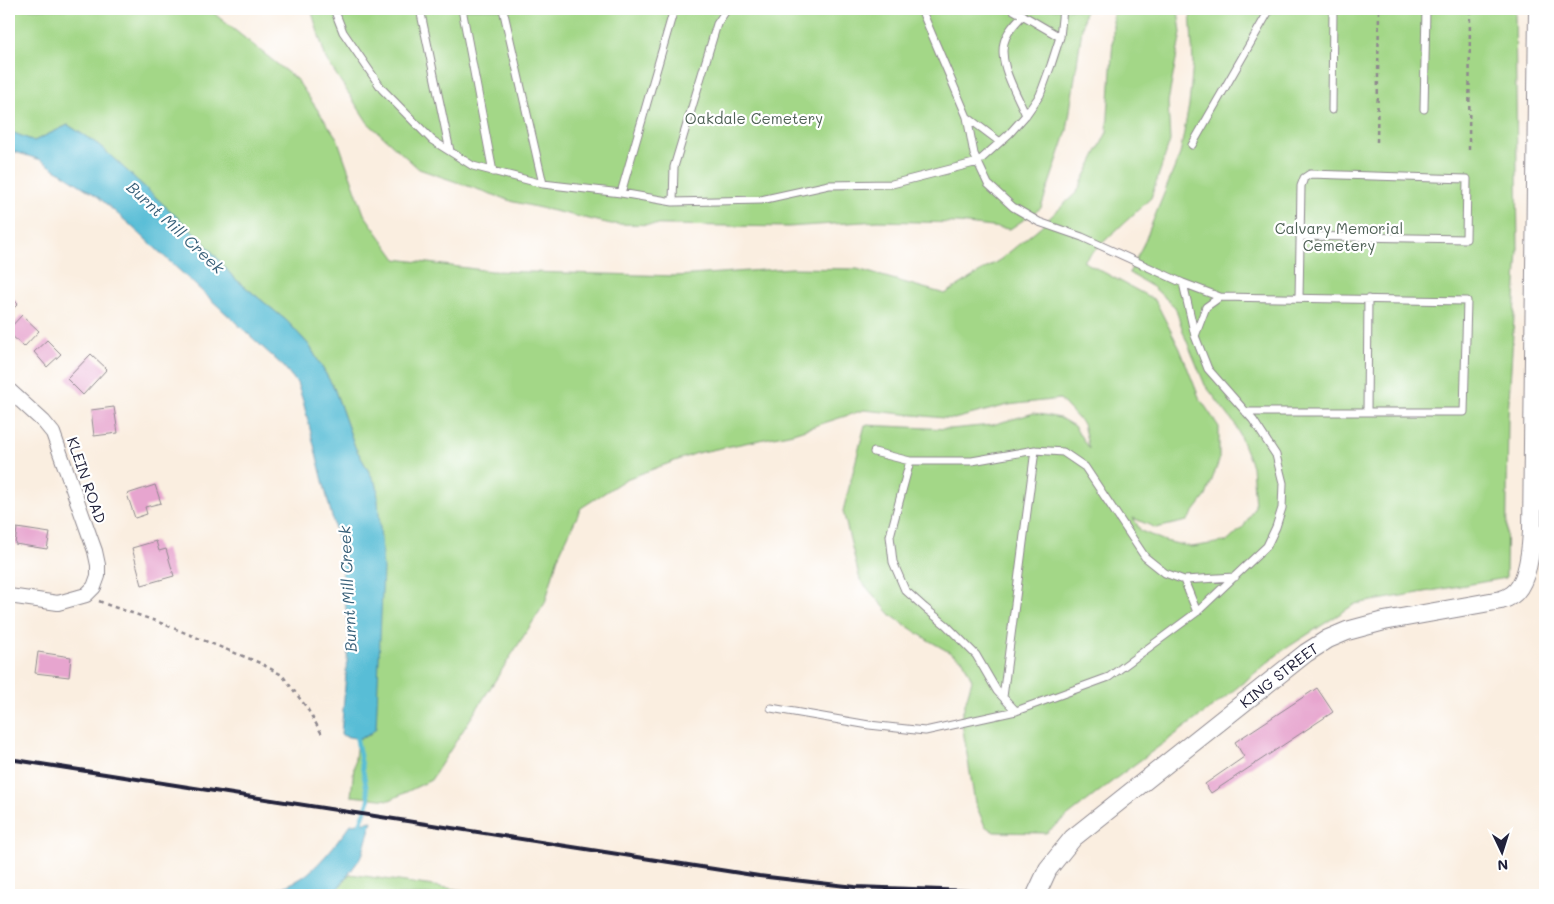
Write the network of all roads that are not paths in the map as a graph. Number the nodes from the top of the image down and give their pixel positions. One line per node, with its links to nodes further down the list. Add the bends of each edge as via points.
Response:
1 (334, 9): 22 (lane, via 343,32 382,89 432,140)
2 (420, 9): 22 (lane)
3 (462, 9): 25 (lane)
4 (503, 9): 26 (lane)
5 (674, 9): 27 (lane)
6 (727, 9): 28 (lane, via 717,24 674,167)
7 (921, 9): 19 (lane)
8 (1012, 9): 14 (lane)
9 (1063, 9): 15 (lane)
10 (1270, 9): 21 (lane)
11 (1333, 9): 17 (lane)
12 (1426, 9): 16 (lane)
13 (1538, 9): 24 (street)
14 (1023, 15): 15 (lane); 18 (lane, via 1004,39 1002,62)
15 (1060, 36): 18 (lane, via 1040,95)
16 (1424, 109)
17 (1332, 110)
18 (1026, 115): 20 (lane)
19 (967, 117): 20 (lane); 23 (lane)
20 (1000, 142): 23 (lane)
21 (1192, 145)
22 (450, 151): 25 (lane, via 473,166)
23 (978, 162): 28 (lane, via 892,184 829,185 761,200); 30 (lane, via 988,184 1014,207 1051,227 1082,237)
24 (1541, 169): 48 (street, KING STREET, via 1531,548 1517,591 1501,600 1384,621 1328,639 1073,838 1048,869)
25 (493, 172): 26 (lane)
26 (543, 184): 27 (lane)
27 (621, 193): 28 (lane)
28 (672, 202)
29 (1300, 236): 29 (lane, via 1301,186 1310,174 1468,179 1466,239); 32 (lane)
30 (1184, 283): 31 (lane); 34 (lane)
31 (1220, 297): 32 (lane); 34 (lane, via 1206,307)
32 (1299, 298): 33 (lane)
33 (1368, 299): 37 (lane); 37 (lane, via 1466,301 1464,412)
34 (1195, 336): 36 (lane, via 1208,369)
35 (9, 390): 43 (street, KLEIN ROAD, via 54,433 98,565 94,587 86,595 58,603)
36 (1246, 412): 37 (lane); 41 (lane, via 1276,455 1283,484 1282,508 1267,546)
37 (1367, 412)
38 (1035, 450): 40 (lane, via 972,461); 42 (lane, via 1063,452 1085,467 1145,557 1165,573); 45 (lane)
39 (874, 452): 40 (lane)
40 (910, 461): 45 (lane, via 890,536 893,562 905,590 946,624 976,655)
41 (1236, 577): 42 (lane); 44 (lane)
42 (1184, 580): 44 (lane)
43 (9, 596)
44 (1197, 612): 47 (lane, via 1110,677)
45 (1002, 697): 47 (lane)
46 (771, 708): 47 (lane, via 925,731)
47 (1016, 712)
48 (1036, 895)

